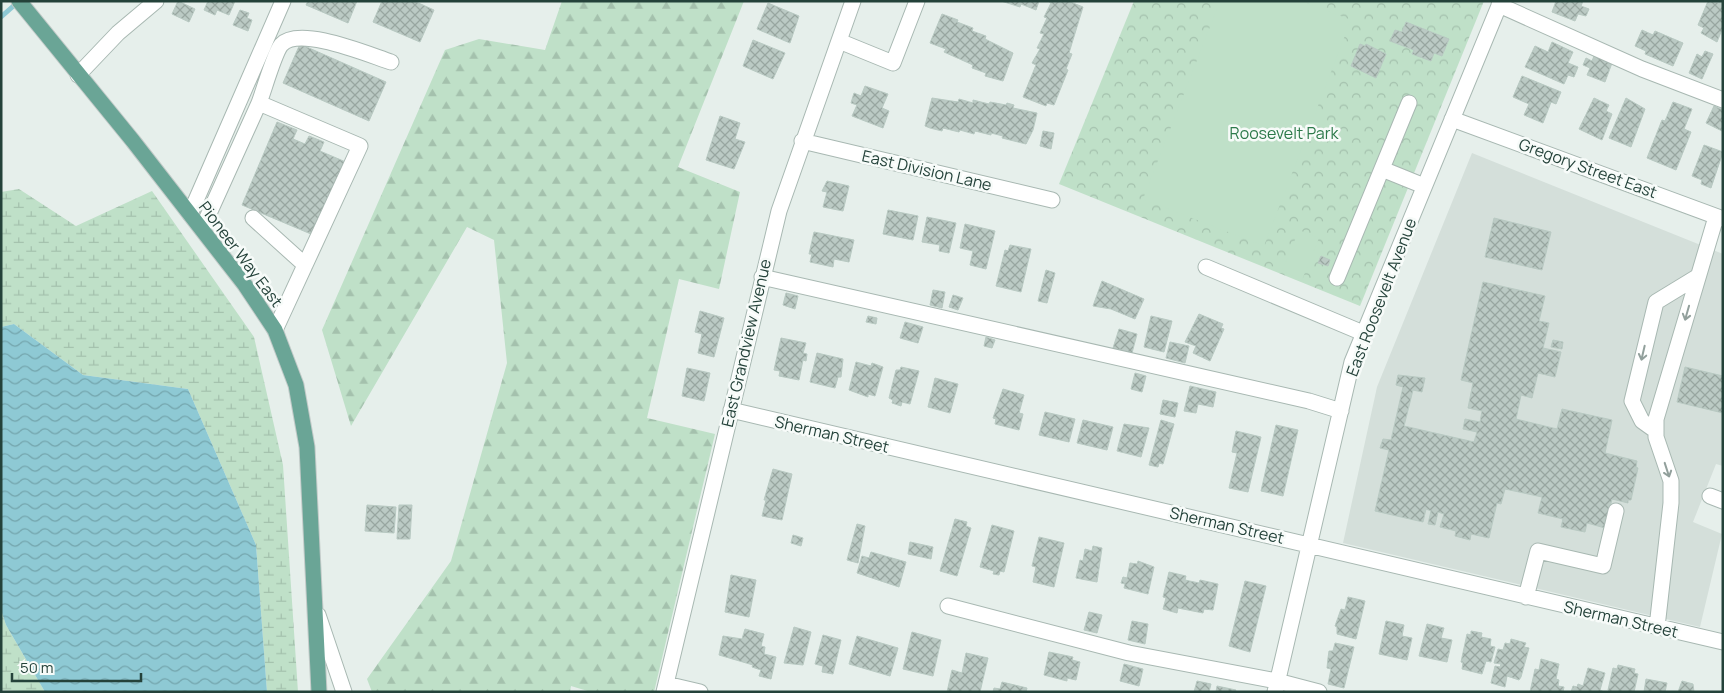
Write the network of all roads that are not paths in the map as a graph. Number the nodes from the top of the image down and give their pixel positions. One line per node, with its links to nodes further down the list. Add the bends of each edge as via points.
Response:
1 (19, 1): 9 (main road, Pioneer Way East)
2 (156, 1): 9 (street, via 118,33)
3 (283, 1): 18 (street)
4 (853, 1): 7 (street, East Grandview Avenue)
5 (917, 1): 7 (street, via 893,63)
6 (1500, 3): 10 (street, via 1642,69); 13 (street, East Roosevelt Avenue)
7 (838, 41): 14 (street, East Grandview Avenue)
8 (391, 62): 11 (street, via 311,38 293,38 281,45)
9 (78, 75): 18 (main road, Pioneer Way East)
10 (1723, 100)
11 (259, 103): 21 (street); 22 (street, via 360,146)
12 (1409, 103): 15 (street)
13 (1452, 118): 16 (street, East Roosevelt Avenue); 20 (street, Gregory Street East)
14 (802, 141): 17 (street, East Division Lane); 24 (street, East Grandview Avenue)
15 (1382, 169): 16 (street); 26 (street)
16 (1424, 186): 28 (street, East Roosevelt Avenue)
17 (1052, 200)
18 (190, 214): 21 (main road, Pioneer Way East)
19 (253, 218): 22 (street)
20 (1720, 218): 25 (street)
21 (202, 229): 27 (main road, Pioneer Way East)
22 (305, 265): 27 (street)
23 (1206, 267): 28 (street)
24 (762, 277): 29 (street, East Grandview Avenue); 30 (street, via 1309,401)
25 (1697, 277): 31 (street, one-way to 31, via 1656,419); 31 (street, one-way to 31, via 1656,302 1632,401 1642,421)
26 (1337, 278)
27 (275, 330): 36 (main road, Pioneer Way East, via 296,385 308,446)
28 (1364, 333): 30 (street, East Roosevelt Avenue, via 1352,362)
29 (730, 410): 33 (street, Sherman Street); 40 (street, East Grandview Avenue)
30 (1341, 411): 33 (street, East Roosevelt Avenue)
31 (1656, 431): 37 (street, one-way to 37, via 1671,481)
32 (1616, 511): 34 (street, via 1603,566 1538,551)
33 (1310, 544): 34 (street, Sherman Street); 39 (street, East Roosevelt Avenue)
34 (1526, 597): 37 (street, Sherman Street)
35 (948, 606): 39 (street, via 1129,653)
36 (316, 610): 41 (main road, Pioneer Way East); 42 (street)
37 (1657, 627): 38 (street, Sherman Street)
38 (1723, 642)
39 (1276, 686): 44 (street)
40 (665, 688): 43 (street)
41 (319, 692)
42 (344, 692)
43 (700, 692)
44 (1319, 692)

